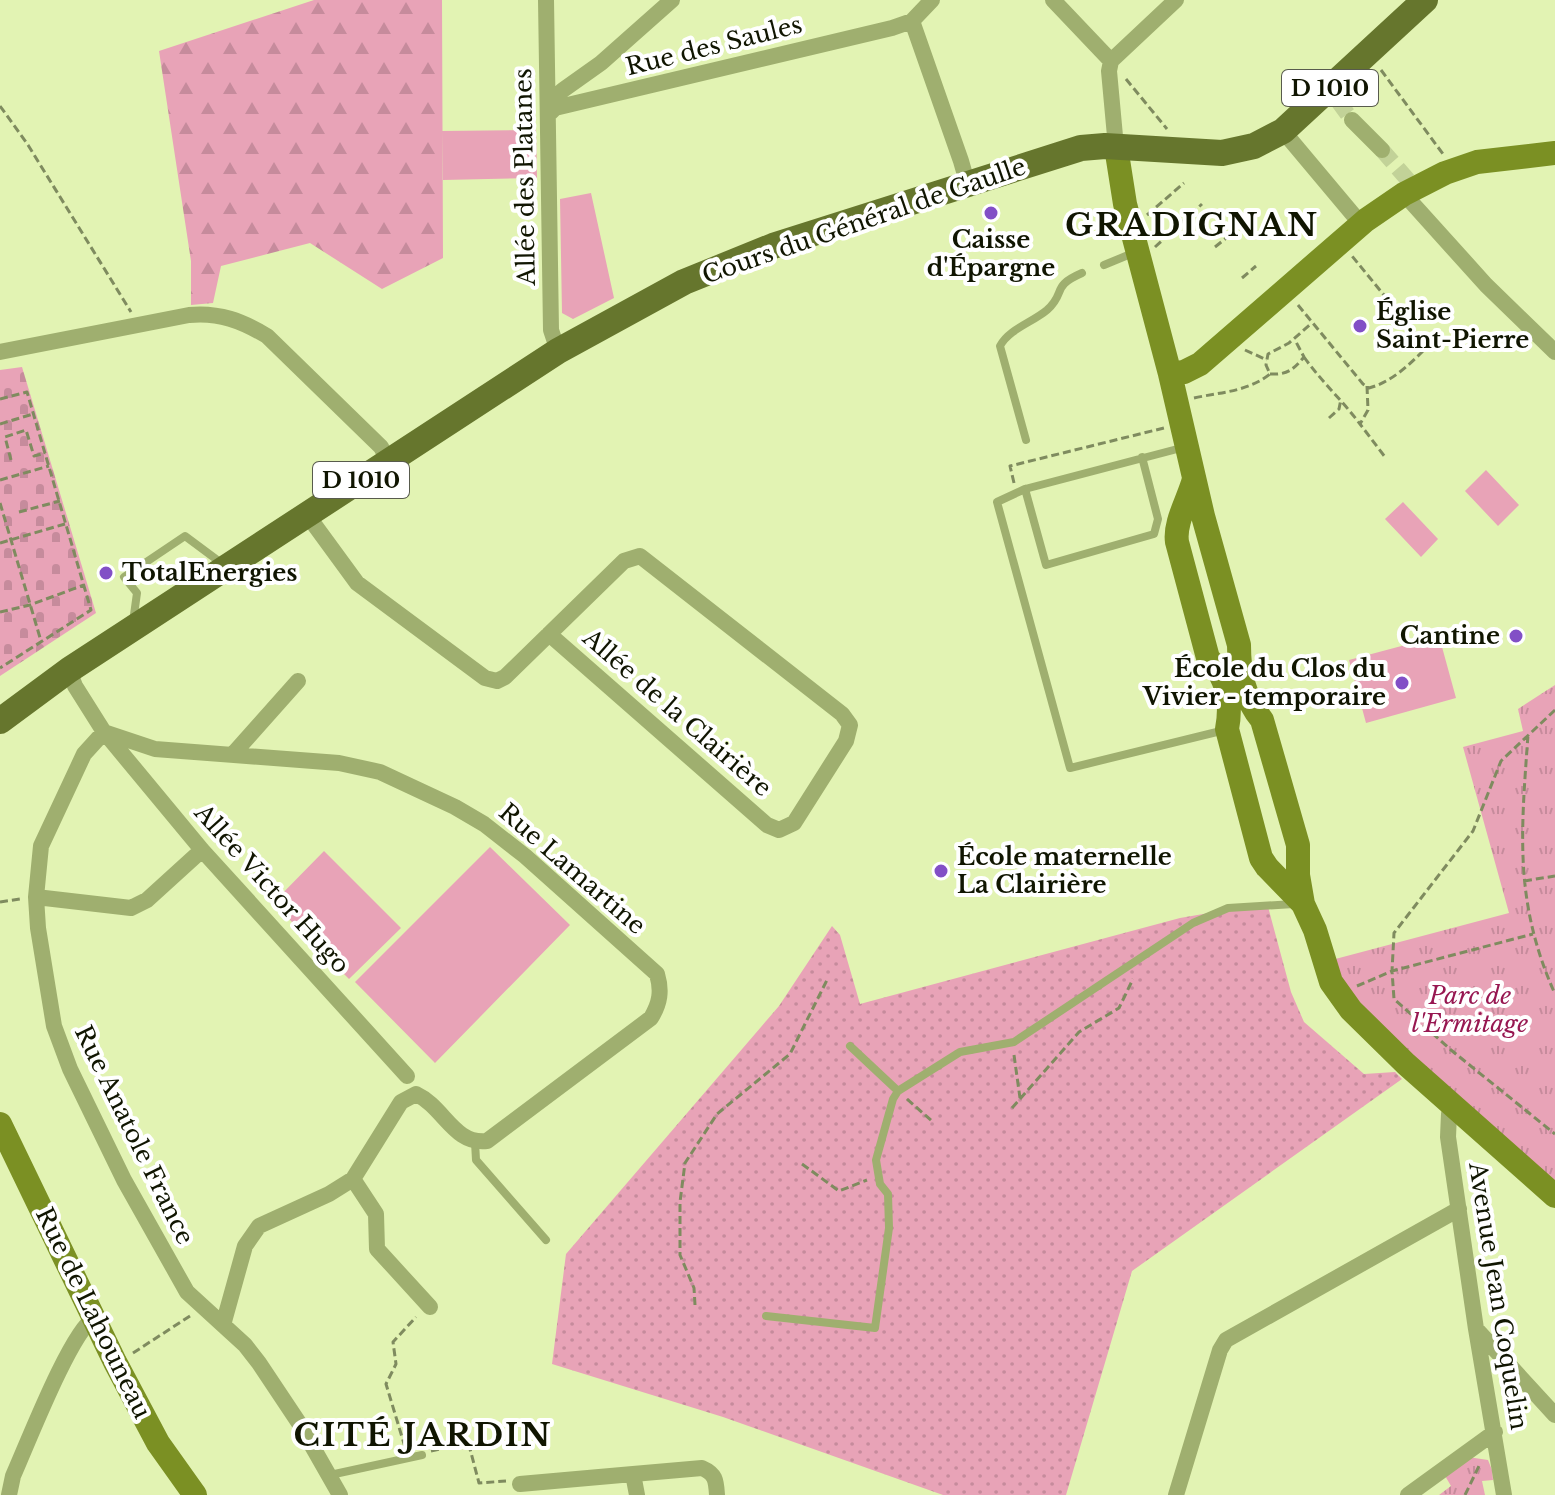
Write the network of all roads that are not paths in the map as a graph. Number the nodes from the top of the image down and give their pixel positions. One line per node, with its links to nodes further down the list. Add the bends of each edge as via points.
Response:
1 (546, 0): 11 (street, Allée des Platanes)
2 (672, 0): 9 (street)
3 (932, 0): 7 (street, Rue des Saules)
4 (1053, 0): 8 (street)
5 (1176, 0): 8 (street)
6 (1425, 0): 13 (main road, Cours du Général de Gaulle / D 1010, via 1333,96)
7 (912, 21): 10 (street, Rue des Saules); 17 (street, via 961,161)
8 (1111, 61): 14 (street)
9 (601, 63): 10 (street, via 603,83); 11 (street, via 555,97)
10 (614, 95): 11 (street, Rue des Saules, via 555,108)
11 (548, 115): 23 (street, Allée des Platanes, via 551,330)
12 (1352, 120): 15 (street)
13 (1283, 131): 14 (main road, Cours du Général de Gaulle / D 1010, via 1238,151); 19 (street)
14 (1116, 147): 17 (main road, Cours du Général de Gaulle / D 1010, via 1081,148); 20 (street)
15 (1382, 150)
16 (1555, 153): 18 (street, via 1497,158)
17 (964, 186): 23 (main road, Cours du Général de Gaulle / D 1010, via 728,263 651,298)
18 (1409, 188): 19 (street); 25 (street, via 1486,285)
19 (1364, 222): 26 (street, via 1200,364)
20 (1137, 246): 21 (lane); 26 (street)
21 (1104, 265)
22 (1082, 273): 27 (lane, via 1065,281 1050,308 1000,346)
23 (558, 351): 30 (main road, Cours du Général de Gaulle / D 1010)
24 (0, 352): 30 (street, via 189,315 226,317 267,336 381,447)
25 (1555, 352)
26 (1170, 374): 28 (street)
27 (1026, 440)
28 (1186, 447): 29 (lane); 33 (street, via 1194,479)
29 (1142, 457): 31 (lane); 31 (lane, via 1158,519 1154,534 1046,565)
30 (389, 462): 32 (main road, Cours du Général de Gaulle / D 1010)
31 (1025, 489): 41 (lane, via 997,502 1070,768)
32 (308, 516): 34 (main road, Cours du Général de Gaulle / D 1010); 36 (street, Allée de la Clairière, via 357,583 485,678 505,677)
33 (1193, 516): 41 (street, via 1175,531 1208,658 1221,671 1231,709); 45 (street, via 1239,645 1249,704 1262,720 1298,845)
34 (227, 568): 35 (main road, Cours du Général de Gaulle / D 1010); 35 (lane, via 185,536 124,577 137,593)
35 (132, 629): 37 (main road, Cours du Général de Gaulle / D 1010)
36 (549, 634): 36 (street, Allée de la Clairière, via 624,561 640,556 842,714 850,725 846,741 794,823 779,830)
37 (69, 670): 39 (main road, Cours du Général de Gaulle / D 1010); 40 (main road, Cours du Général de Gaulle / D 1010); 42 (street)
38 (298, 681): 43 (street)
39 (0, 704)
40 (0, 721)
41 (1227, 729): 45 (street, via 1261,858)
42 (104, 732): 43 (street, Rue Lamartine, via 155,749); 44 (street, Allée Victor Hugo); 46 (street, Rue Anatole France, via 84,754 41,846)
43 (233, 754): 53 (street, Rue Lamartine, via 380,772 455,807 525,856 657,974 658,1006 651,1018 487,1141)
44 (202, 850): 46 (street, via 131,908); 49 (street, Allée Victor Hugo)
45 (1287, 872): 47 (street)
46 (36, 897): 61 (street, Rue Anatole France, via 54,1026 70,1069 187,1292)
47 (1303, 904): 50 (lane, via 1228,908 1193,923 1012,1042 960,1052); 51 (street, via 1339,995)
48 (850, 1046): 50 (lane)
49 (407, 1076)
50 (898, 1091): 59 (lane, via 876,1160 880,1184 888,1194 889,1228 875,1328)
51 (1454, 1105): 55 (street); 56 (street, Avenue Jean Coquelin, via 1447,1125)
52 (0, 1124): 60 (street, Rue de Lahouneau)
53 (475, 1142): 54 (street, via 457,1133 431,1101 416,1094 401,1102); 57 (lane, via 476,1160)
54 (353, 1179): 58 (street, via 376,1214 377,1249); 61 (street, via 259,1226 245,1246)
55 (1555, 1196)
56 (1459, 1209): 62 (street, Avenue Jean Coquelin); 74 (street, via 1226,1340)
57 (546, 1240)
58 (429, 1306)
59 (766, 1316)
60 (94, 1318): 69 (street, via 85,1324 62,1365); 70 (street, Rue de Lahouneau, via 158,1443)
61 (223, 1325): 67 (street, Rue Anatole France, via 259,1363)
62 (1476, 1329): 63 (street); 64 (street, Avenue Jean Coquelin)
63 (1555, 1415)
64 (1490, 1436): 75 (street); 76 (street, Avenue Jean Coquelin)
65 (422, 1455): 67 (lane)
66 (633, 1474): 68 (street); 72 (street); 73 (street, via 702,1468 716,1480)
67 (330, 1475): 71 (street, Rue Anatole France)
68 (520, 1484)
69 (9, 1495)
70 (195, 1495)
71 (340, 1495)
72 (637, 1495)
73 (717, 1495)
74 (1176, 1495)
75 (1408, 1495)
76 (1504, 1495)

